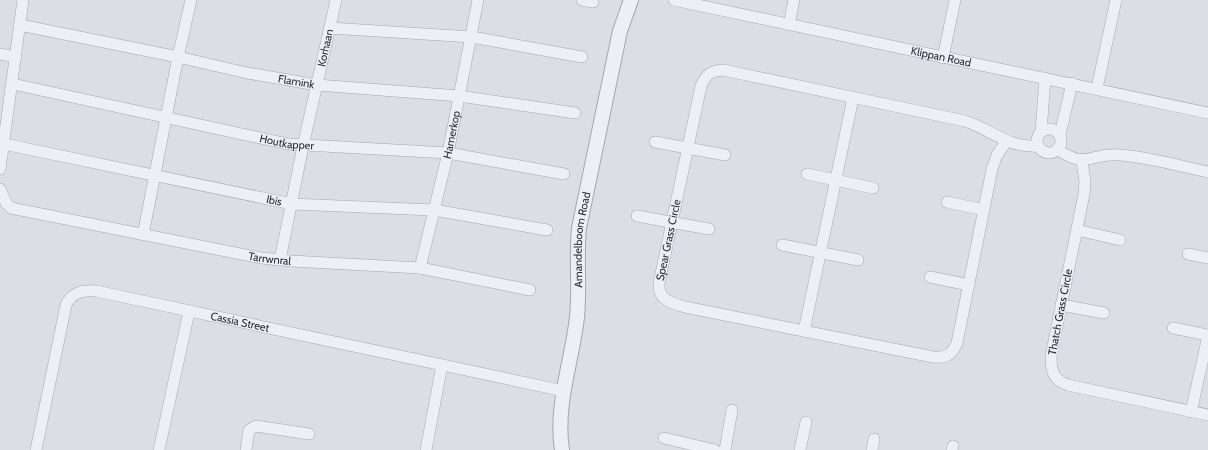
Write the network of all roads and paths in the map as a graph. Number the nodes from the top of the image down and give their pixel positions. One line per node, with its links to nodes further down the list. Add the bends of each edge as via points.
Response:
1 (23, 0): 11 (street)
2 (192, 0): 17 (street)
3 (336, 0): 13 (street, Korhaan)
4 (478, 0): 15 (street, Hamerkop)
5 (620, 0): 14 (street, Amandelboom Road)
6 (631, 0): 14 (street, Amandelboom Road)
7 (674, 0): 12 (street, Klippan Road)
8 (794, 0): 12 (street)
9 (955, 0): 20 (street)
10 (1116, 0): 25 (street)
11 (20, 25): 17 (street, Flamink); 18 (street)
12 (789, 25): 20 (street, Klippan Road)
13 (330, 28): 15 (street); 24 (street, Korhaan)
14 (620, 31): 80 (street, Amandelboom Road, via 579,228 577,316)
15 (472, 37): 19 (street); 26 (street, Hamerkop)
16 (0, 54): 18 (street)
17 (178, 56): 24 (street, Flamink); 30 (street)
18 (16, 57): 23 (street)
19 (582, 57)
20 (942, 58): 21 (street, Klippan Road)
21 (1045, 78): 22 (street, Klippan Road); 32 (street)
22 (1072, 83): 25 (street, Klippan Road); 33 (street)
23 (12, 84): 30 (street, Houtkapper); 31 (street)
24 (317, 85): 26 (street, Flamink); 37 (street, Korhaan)
25 (1097, 88): 29 (street, Klippan Road)
26 (459, 96): 28 (street, Flamink); 41 (street, Hamerkop)
27 (853, 98): 35 (street, Spear Grass Circle, via 965,121 984,128); 39 (street, Spear Grass Circle, via 723,70 712,71 701,86); 49 (street)
28 (575, 113)
29 (1208, 113)
30 (166, 117): 37 (street, Houtkapper); 48 (street)
31 (4, 118): 36 (street)
32 (1041, 132): 33 (street, via 1053,129); 38 (street, via 1037,138)
33 (1060, 135): 40 (street, via 1062,143)
34 (655, 142): 39 (street)
35 (1006, 142): 38 (street, Spear Grass Circle, via 1021,146); 55 (street, Spear Grass Circle, via 994,161)
36 (4, 144): 44 (street); 48 (street, Ibis)
37 (302, 146): 41 (street, Houtkapper); 53 (street, Korhaan)
38 (1038, 146): 40 (street, via 1047,153)
39 (688, 149): 42 (street); 57 (street, Spear Grass Circle)
40 (1058, 150): 43 (street)
41 (448, 153): 46 (street, Houtkapper); 54 (street, Hamerkop)
42 (726, 155)
43 (1082, 161): 45 (street, via 1120,154); 60 (street, Thatch Grass Circle, via 1085,182)
44 (0, 169)
45 (1208, 172)
46 (564, 174)
47 (807, 174): 49 (street)
48 (154, 175): 53 (street, Ibis); 61 (street)
49 (836, 180): 50 (street); 64 (street)
50 (873, 188)
51 (0, 189): 61 (street, Tarrwnral, via 6,203 12,208)
52 (947, 202): 55 (street)
53 (292, 204): 54 (street, Ibis); 67 (street, Korhaan)
54 (434, 210): 59 (street, Ibis); 69 (street, Hamerkop)
55 (984, 210): 71 (street, Spear Grass Circle)
56 (637, 216): 57 (street)
57 (672, 222): 58 (street); 77 (street, Spear Grass Circle, via 659,283 662,297 685,307)
58 (709, 229)
59 (547, 230)
60 (1076, 230): 62 (street); 73 (street, Thatch Grass Circle)
61 (143, 235): 67 (street, Tarrwnral)
62 (1120, 240)
63 (782, 245): 64 (street)
64 (820, 252): 68 (street); 77 (street)
65 (1188, 254): 66 (street)
66 (1208, 258)
67 (280, 260): 69 (street, Tarrwnral)
68 (858, 260)
69 (420, 268): 72 (street, Tarrwnral)
70 (930, 277): 71 (street)
71 (968, 285): 77 (street, Spear Grass Circle, via 957,343 951,354 946,357 933,357)
72 (530, 290)
73 (1062, 305): 75 (street); 82 (street, Thatch Grass Circle, via 1051,356 1052,373 1060,382 1084,390)
74 (189, 312): 79 (street, Cassia Street); 87 (street, Cassia Street, via 96,291 83,291 73,296 65,310); 88 (street)
75 (1104, 313)
76 (1173, 328): 78 (street)
77 (804, 331)
78 (1208, 336): 82 (street)
79 (442, 365): 80 (street, Cassia Street); 90 (street)
80 (564, 390): 91 (street, Amandelboom Road, via 560,418)
81 (732, 410): 93 (street)
82 (1191, 412): 83 (street, Thatch Grass Circle)
83 (1208, 415)
84 (806, 422): 94 (street)
85 (309, 434): 89 (street, via 256,426 250,430)
86 (664, 438): 92 (street)
87 (36, 450)
88 (159, 450)
89 (246, 450)
90 (426, 450)
91 (562, 450)
92 (715, 450)
93 (725, 450)
94 (800, 450)

